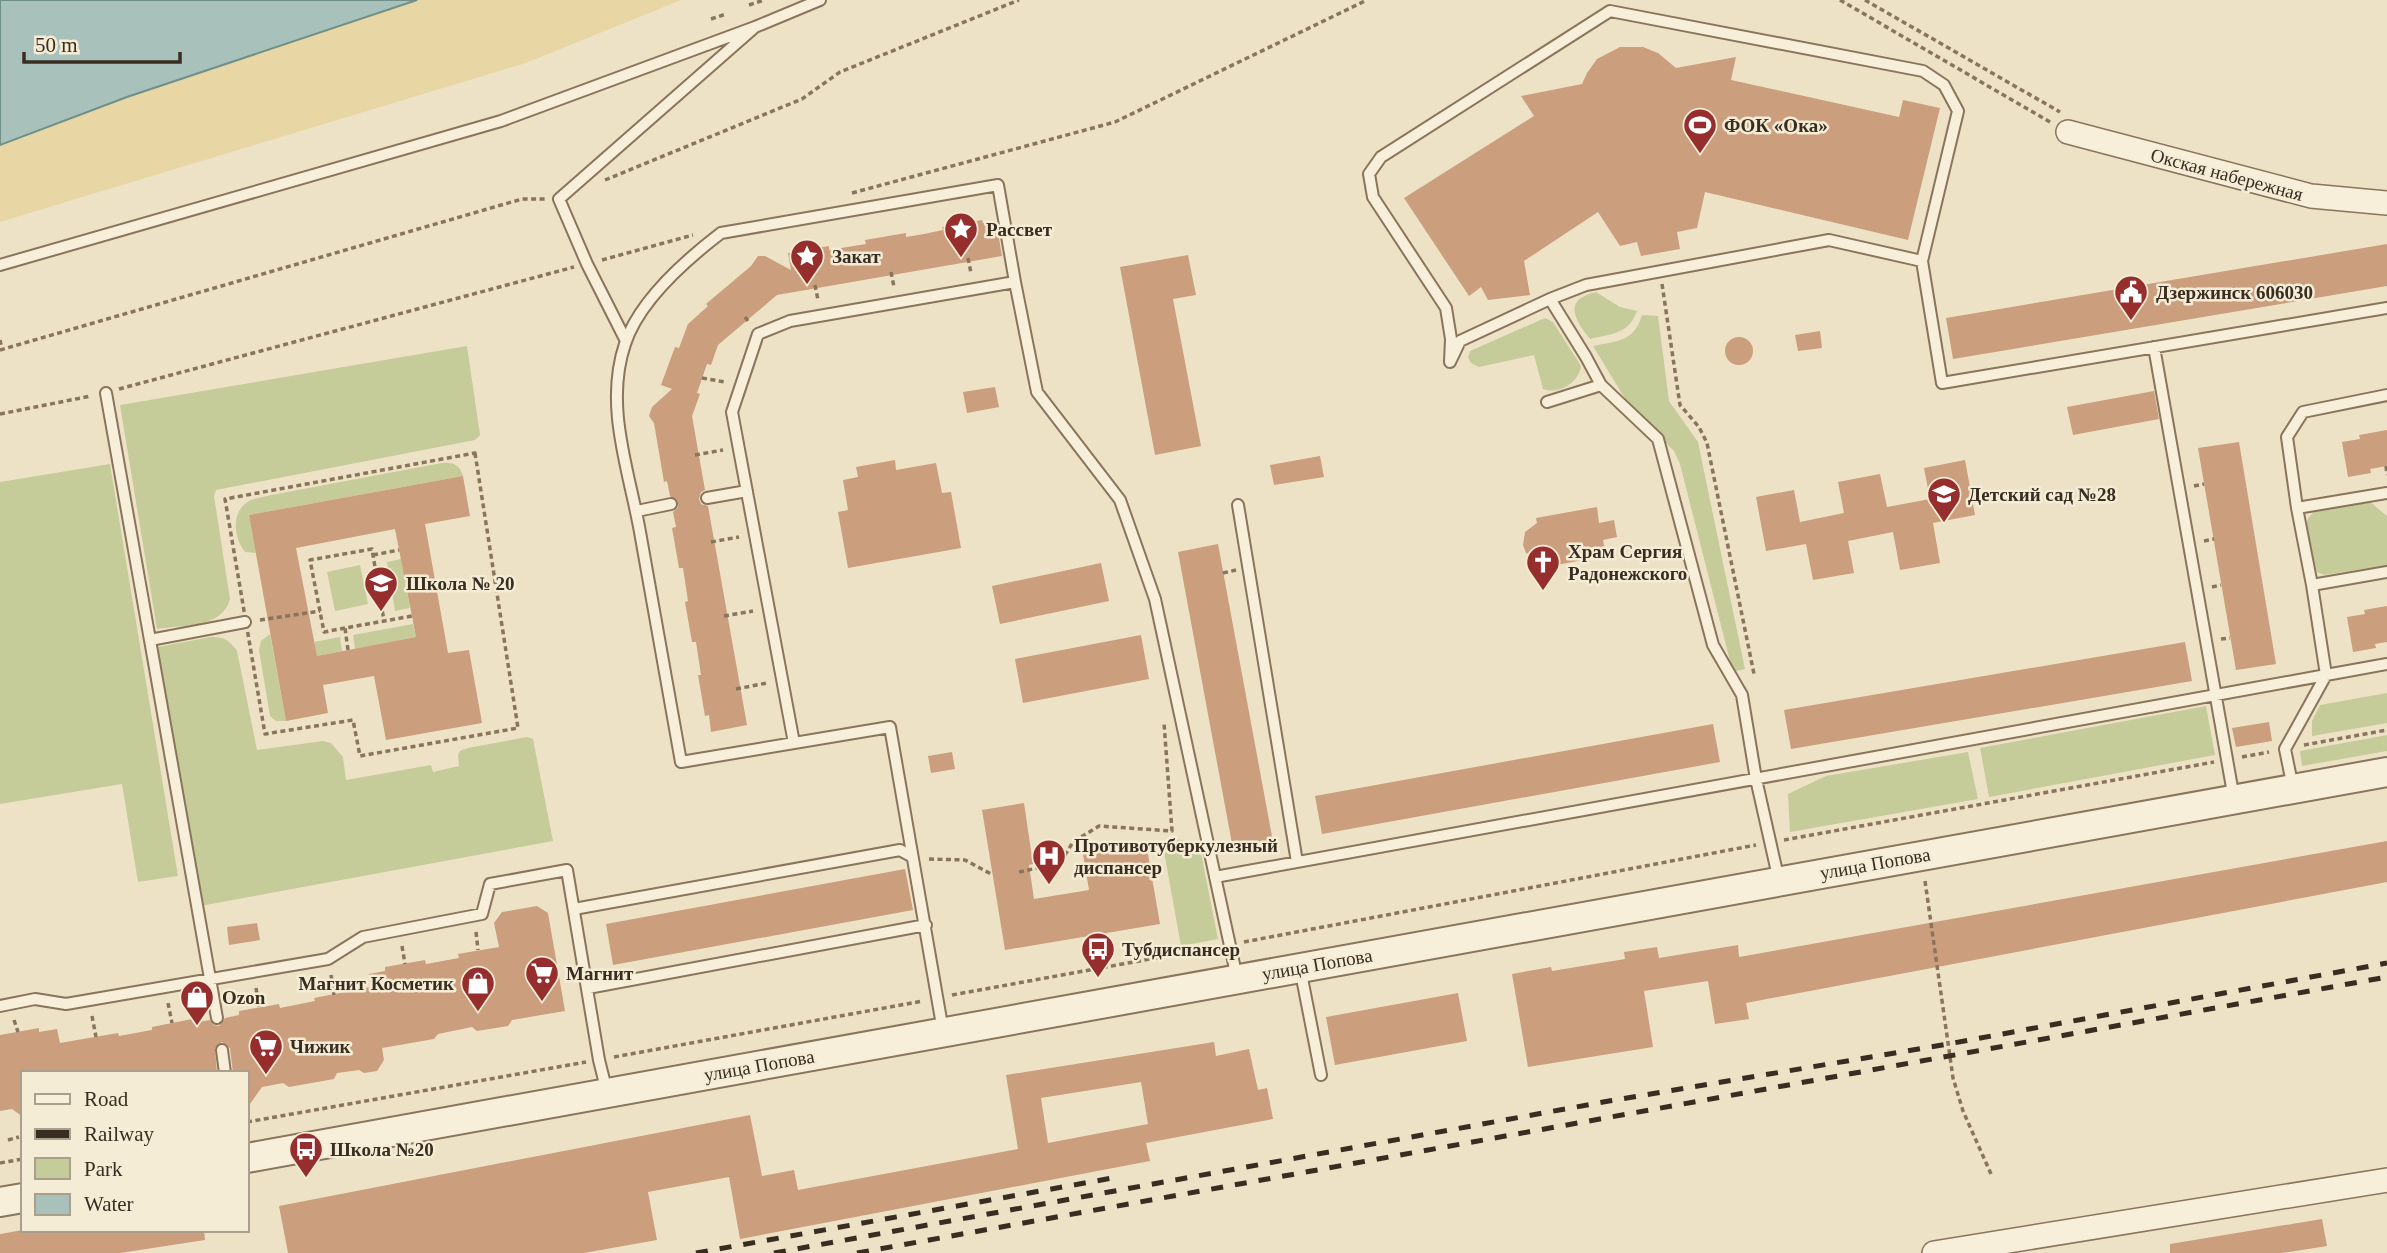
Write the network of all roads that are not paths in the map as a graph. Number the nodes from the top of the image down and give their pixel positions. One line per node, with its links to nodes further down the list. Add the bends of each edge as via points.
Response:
1 (820, 0): 2 (lane)
2 (755, 27): 6 (lane, via 501,121); 10 (lane, via 559,199)
3 (2065, 123): 4 (street, Окская набережная, via 2311,196)
4 (2387, 203)
5 (1922, 261): 8 (lane, via 1829,240 1586,285); 8 (lane, via 1958,111 1944,85 1923,71 1610,11 1381,157 1369,174 1373,197 1446,308 1450,362 1460,341); 11 (lane, via 1942,383)
6 (0, 265)
7 (1015, 282): 10 (lane, via 998,185 721,233 665,282); 16 (lane, via 790,321 758,334 732,412); 37 (lane, via 1037,392 1120,500 1155,600)
8 (1549, 299): 12 (lane)
9 (2387, 308): 11 (lane)
10 (626, 341): 22 (lane, via 617,376 617,417)
11 (2154, 347): 29 (lane)
12 (1601, 386): 15 (lane); 32 (lane, via 1658,439 1713,645 1742,695)
13 (106, 393): 26 (lane)
14 (2387, 395): 21 (lane, via 2302,412 2287,437)
15 (1547, 401)
16 (747, 491): 18 (lane); 30 (lane)
17 (2387, 493): 21 (lane)
18 (707, 498)
19 (671, 504): 22 (lane)
20 (1238, 505): 36 (lane)
21 (2297, 508): 24 (lane)
22 (637, 511): 30 (lane, via 681,762)
23 (2387, 572): 24 (lane)
24 (2312, 585): 28 (lane)
25 (245, 622): 26 (lane)
26 (150, 640): 43 (lane)
27 (2387, 664): 28 (lane)
28 (2326, 675): 29 (lane); 33 (lane, via 2285,749)
29 (2214, 696): 32 (lane); 34 (lane)
30 (794, 743): 35 (lane, via 890,727)
31 (2387, 772): 33 (street, улица Попова)
32 (1756, 779): 36 (lane); 38 (lane)
33 (2293, 789): 34 (street, улица Попова)
34 (2234, 799): 38 (street, улица Попова)
35 (911, 856): 39 (lane, via 900,850); 40 (lane)
36 (1297, 862): 37 (lane)
37 (1216, 877): 42 (lane)
38 (1779, 881): 41 (street, улица Попова)
39 (573, 909): 43 (lane, via 567,870 490,884 482,914 363,937 328,959); 44 (lane)
40 (926, 925): 44 (lane); 47 (lane)
41 (1299, 967): 42 (street, улица Попова); 50 (lane)
42 (1237, 978): 47 (street, улица Попова)
43 (210, 979): 45 (lane, via 66,1004 35,999); 46 (lane)
44 (588, 988): 51 (lane)
45 (0, 1006)
46 (216, 1018)
47 (943, 1031): 51 (street, улица Попова)
48 (222, 1051): 49 (lane)
49 (225, 1071)
50 (1321, 1074)
51 (607, 1092): 52 (street, улица Попова)
52 (248, 1158)
53 (2387, 1180): 56 (street)
54 (21, 1198): 55 (street)
55 (0, 1202)
56 (1934, 1253)

